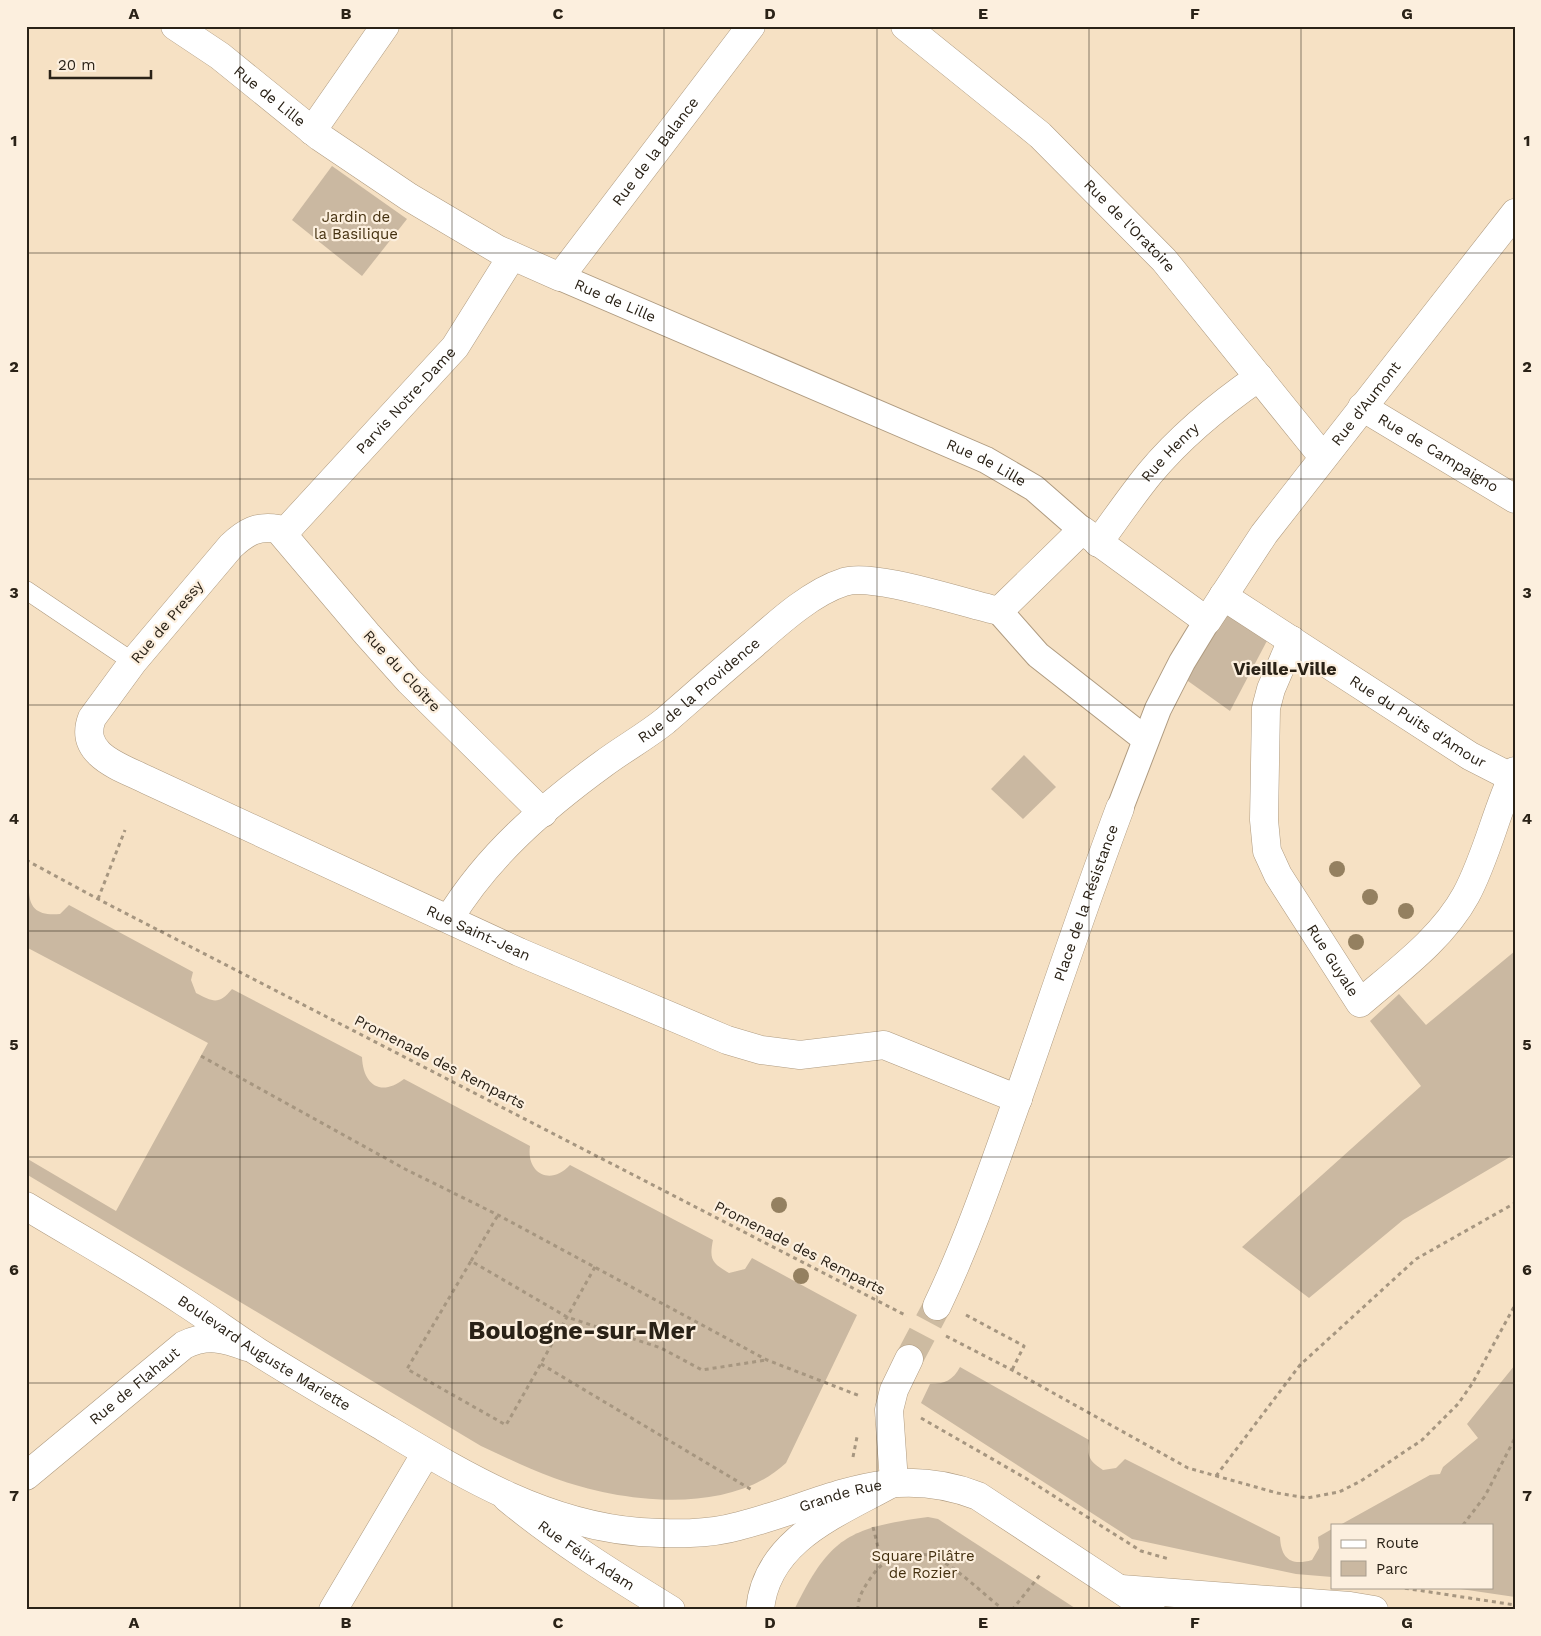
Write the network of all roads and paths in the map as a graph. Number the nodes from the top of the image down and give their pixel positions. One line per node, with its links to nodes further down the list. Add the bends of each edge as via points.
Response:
1 (385, 26): 5 (street)
2 (751, 26): 8 (street, Rue de la Balance)
3 (179, 27): 5 (street, Rue de Lille, via 224,59)
4 (909, 27): 9 (street, Rue de l'Oratoire, via 1024,120 1164,260)
5 (312, 131): 7 (street, Rue de Lille, via 409,198)
6 (1515, 213): 10 (street, Rue d'Aumont)
7 (512, 256): 8 (street, Rue de Lille); 13 (street, Parvis Notre-Dame, via 455,347)
8 (560, 277): 14 (street, Rue de Lille, via 986,460 1034,488)
9 (1254, 380): 11 (street, Rue de l'Oratoire); 14 (street, Rue Henry, via 1192,431)
10 (1370, 413): 11 (street, Rue d'Aumont); 12 (street, Rue de Campaigno)
11 (1323, 457): 16 (street, Rue d'Aumont, via 1264,534)
12 (1515, 499)
13 (276, 530): 20 (street, Rue de Pressy, via 260,527 235,542); 25 (street, Rue du Cloître, via 409,681)
14 (1090, 536): 17 (street, Rue Henry); 18 (street)
15 (26, 590): 20 (lane)
16 (1223, 596): 18 (street, Rue d'Aumont); 19 (street, Rue du Puits d'Amour)
17 (999, 611): 22 (street, via 1038,655); 25 (street, Rue de la Providence, via 884,583 845,581 780,621 659,725 594,771)
18 (1207, 621): 22 (street, Place de la Résistance, via 1182,662)
19 (1292, 640): 23 (street, Rue du Puits d'Amour, via 1470,756); 23 (street, Rue Guyale, via 1268,697 1264,820 1267,851 1278,875 1360,1003 1426,944 1454,913 1473,880)
20 (133, 662): 21 (street, Rue de Pressy, via 92,718)
21 (90, 738): 29 (street, Rue Saint-Jean, via 95,750 110,762)
22 (1145, 739): 24 (street, Place de la Résistance)
23 (1514, 776)
24 (1120, 808): 31 (street, Place de la Résistance)
25 (543, 813): 29 (street, Rue de la Providence, via 483,870)
26 (125, 830): 28 (path)
27 (26, 860): 28 (path, Promenade des Remparts)
28 (98, 899): 40 (path, Promenade des Remparts)
29 (449, 919): 31 (street, Rue Saint-Jean, via 528,956 746,1046 800,1055 874,1045 893,1046)
30 (201, 1056): 34 (path, via 405,1169)
31 (1018, 1099): 39 (street, Place de la Résistance)
32 (1515, 1203): 53 (path, via 1416,1259 1300,1364)
33 (26, 1206): 41 (street, Boulevard Auguste Mariette, via 181,1300)
34 (498, 1215): 35 (path); 36 (path)
35 (471, 1261): 38 (path); 44 (path, via 407,1369 506,1425)
36 (595, 1267): 38 (path); 43 (path)
37 (1515, 1305): 53 (path, via 1458,1404 1422,1440 1361,1481 1339,1492 1307,1498)
38 (567, 1317): 43 (path, via 661,1348 702,1370); 44 (path)
39 (945, 1317): 45 (path); 45 (path, via 1024,1346)
40 (911, 1318)
41 (257, 1351): 50 (street, Boulevard Auguste Mariette); 52 (street, Rue de Flahaut, via 220,1337 201,1338 184,1345)
42 (908, 1359): 46 (street)
43 (768, 1360): 46 (path, via 864,1397)
44 (541, 1364): 55 (path)
45 (1012, 1370): 53 (path, via 1188,1468)
46 (894, 1390): 54 (street, via 888,1420)
47 (917, 1413): 59 (path, via 920,1418 1027,1479 1141,1552)
48 (858, 1431): 51 (path, via 854,1456)
49 (1515, 1438): 57 (path, via 1485,1496)
50 (426, 1453): 56 (street, Boulevard Auguste Mariette); 63 (street)
51 (846, 1461)
52 (26, 1476)
53 (1216, 1476)
54 (894, 1482): 56 (street, Grande Rue, via 849,1491 739,1526 694,1533 638,1532 600,1526 542,1511); 58 (street, Grande Rue, via 936,1483 978,1496); 65 (street, via 794,1541 770,1570)
55 (755, 1491)
56 (504, 1496): 64 (street, Rue Félix Adam, via 604,1569)
57 (1464, 1524)
58 (1061, 1549): 61 (street, Grande Rue); 68 (path)
59 (1176, 1561)
60 (1403, 1588): 62 (path)
61 (1121, 1589): 69 (street, Grande Rue); 70 (street)
62 (1515, 1605)
63 (333, 1610)
64 (671, 1610)
65 (760, 1610)
66 (858, 1610): 67 (path, via 865,1585 882,1563 904,1555 920,1554 940,1559)
67 (1004, 1610)
68 (1012, 1610)
69 (1151, 1610)
70 (1374, 1610)

